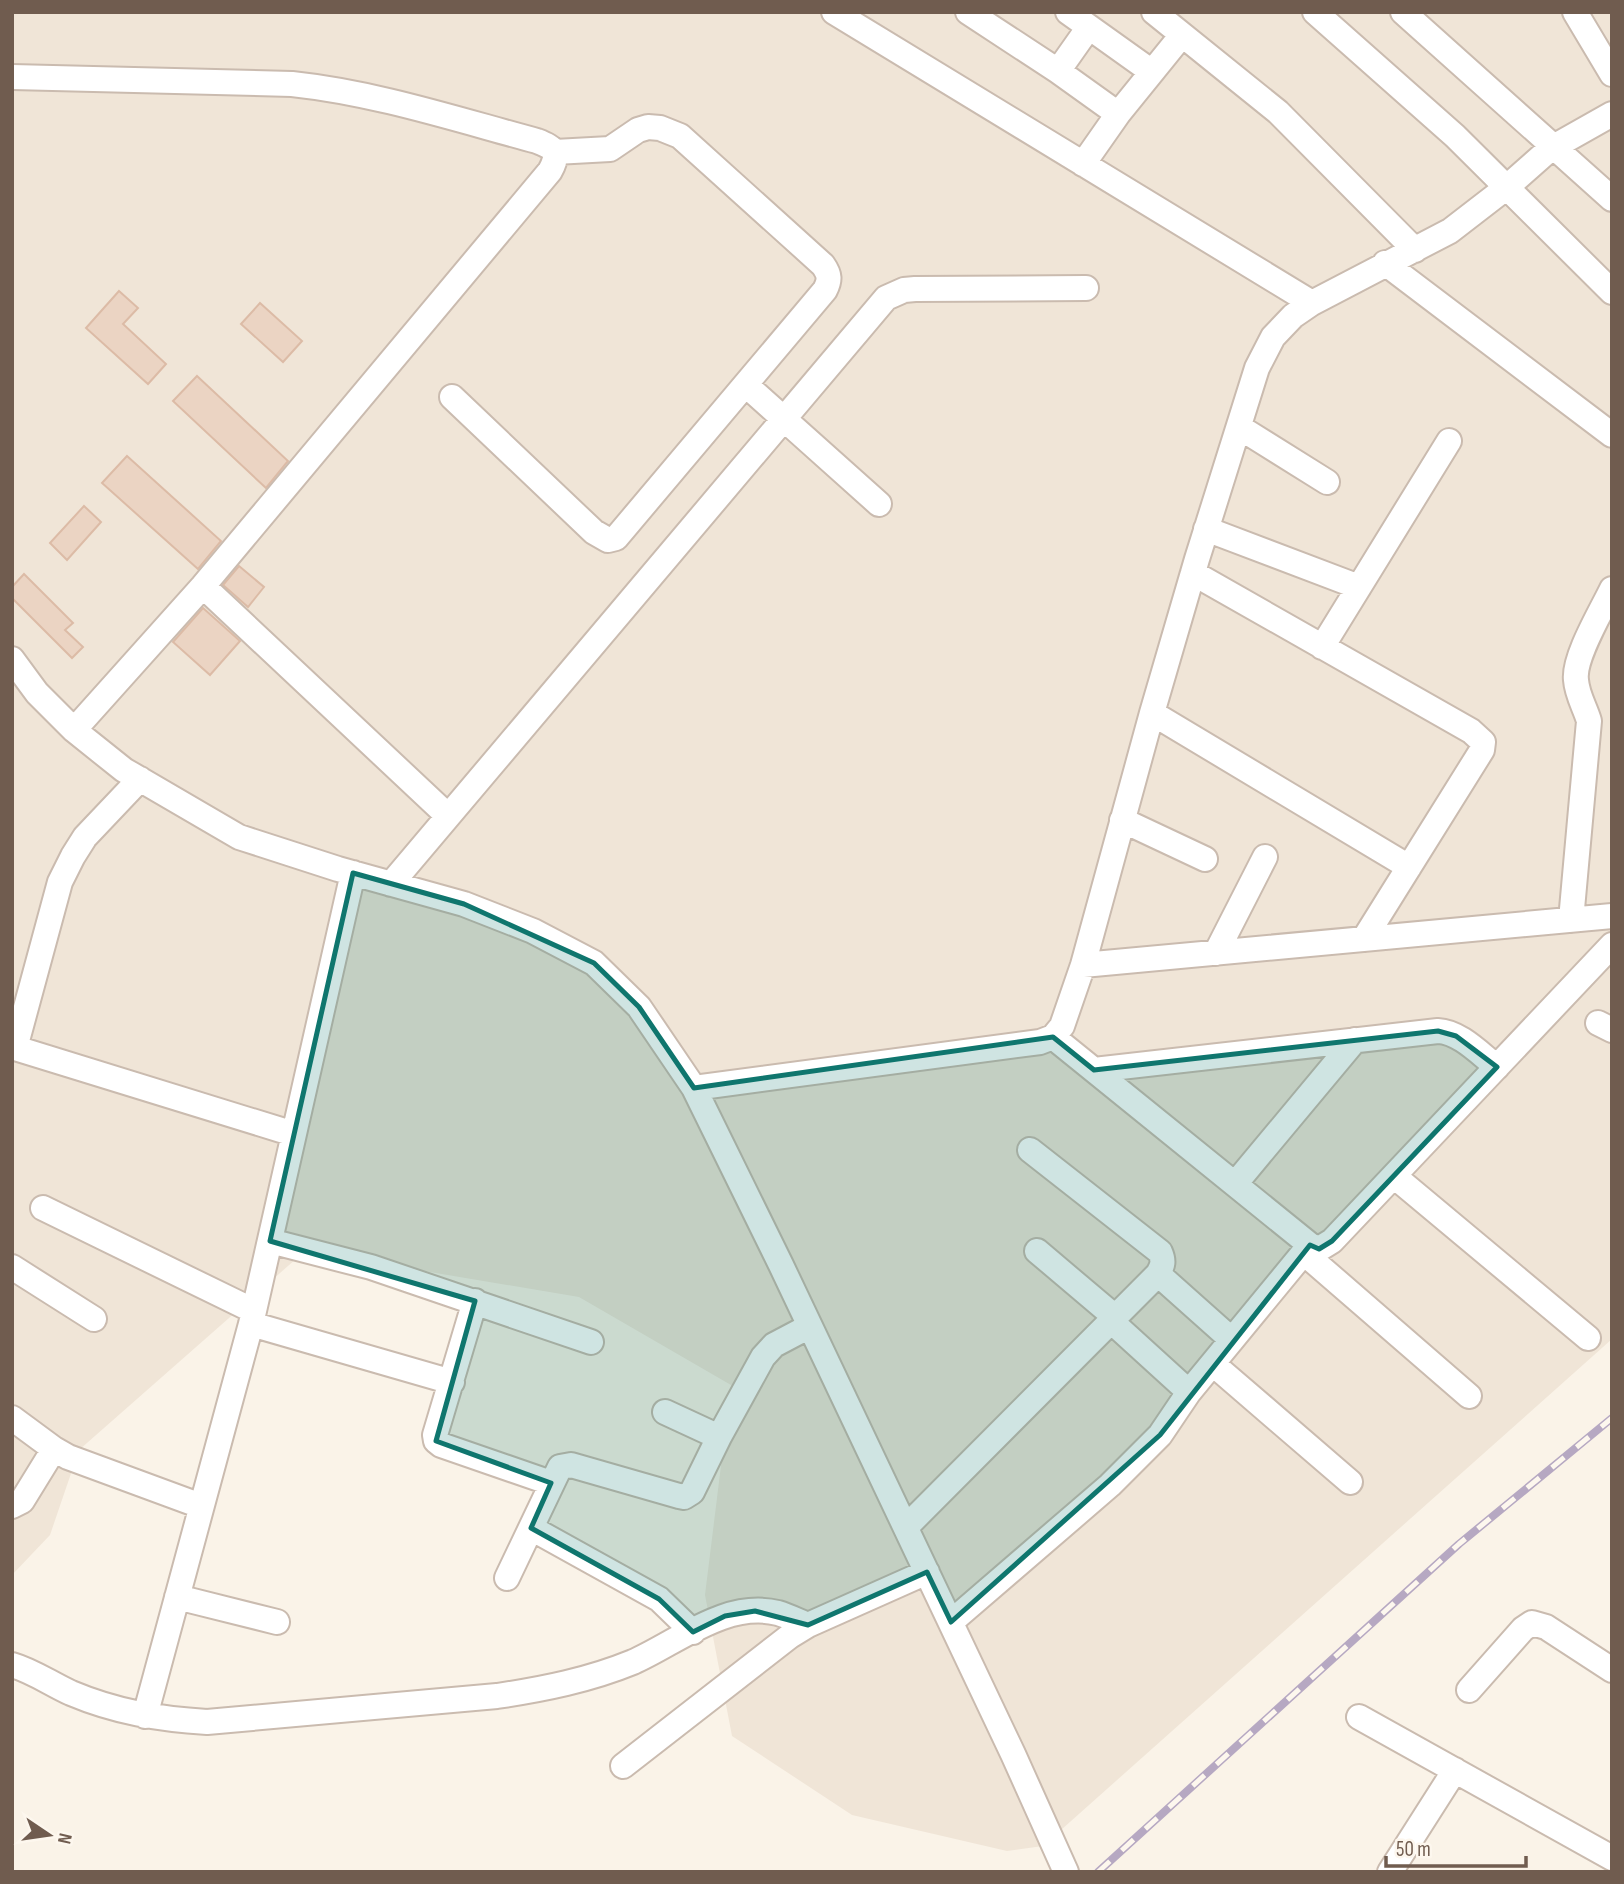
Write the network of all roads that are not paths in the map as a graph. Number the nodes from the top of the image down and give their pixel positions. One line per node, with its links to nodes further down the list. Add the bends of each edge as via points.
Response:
1 (834, 12): 18 (street)
2 (968, 12): 10 (street)
3 (1068, 12): 8 (street)
4 (1154, 12): 9 (street)
5 (1315, 12): 19 (street)
6 (1403, 12): 16 (street)
7 (1575, 12): 12 (street)
8 (1089, 27): 10 (street); 11 (street)
9 (1182, 35): 11 (street); 21 (street, via 1278,112)
10 (1058, 71): 14 (street)
11 (1152, 72): 14 (street)
12 (1612, 74)
13 (12, 77): 17 (street, via 334,89 537,141)
14 (1118, 114): 18 (street)
15 (1612, 114): 16 (street)
16 (1553, 147): 19 (street); 20 (street)
17 (555, 152): 26 (street, via 610,149 648,127 680,136 823,265 829,274 825,290); 36 (street, via 550,171)
18 (1083, 164): 25 (street)
19 (1507, 187): 21 (street, via 1450,231); 24 (street)
20 (1612, 199)
21 (1416, 250): 22 (street)
22 (1385, 263): 25 (street); 30 (street)
23 (1086, 288): 28 (street, via 904,290 886,298)
24 (1612, 292)
25 (1312, 303): 29 (street, via 1273,337 1257,368)
26 (746, 385): 27 (street, via 625,530 608,540 594,532); 28 (street)
27 (452, 397)
28 (784, 420): 33 (street); 44 (street)
29 (1238, 427): 32 (street); 34 (street)
30 (1612, 435)
31 (1449, 441): 37 (street)
32 (1326, 482)
33 (879, 504)
34 (1206, 529): 35 (street); 37 (street)
35 (1193, 573): 39 (street); 41 (street)
36 (203, 586): 42 (street); 44 (street)
37 (1359, 587): 39 (street)
38 (1612, 589): 52 (street, via 1576,664 1579,696 1589,721)
39 (1322, 647): 48 (street, via 1483,742)
40 (12, 659): 42 (street, via 37,693)
41 (1152, 713): 45 (street); 48 (street)
42 (74, 730): 43 (street)
43 (140, 779): 49 (street, via 239,837); 59 (street, via 85,837 64,873)
44 (448, 816): 50 (street)
45 (1122, 820): 47 (street); 56 (street)
46 (1265, 857): 55 (street)
47 (1205, 859)
48 (1409, 867): 53 (street)
49 (353, 873): 50 (street); 63 (street)
50 (391, 884): 62 (street, via 464,904 533,931 594,963 639,1007)
51 (1612, 916): 52 (street)
52 (1572, 920): 53 (street)
53 (1364, 939): 55 (street)
54 (1612, 945): 60 (street)
55 (1216, 953): 56 (street)
56 (1083, 965): 57 (street, via 1062,1026)
57 (1053, 1037): 61 (street); 62 (street)
58 (1355, 1040): 60 (street, via 1447,1031); 61 (street); 66 (street)
59 (14, 1047): 63 (street)
60 (1497, 1067): 65 (street)
61 (1094, 1070): 66 (street)
62 (694, 1088): 77 (street)
63 (294, 1134): 68 (street)
64 (1030, 1150): 72 (street, via 1160,1252 1163,1259)
65 (1394, 1176): 69 (street, via 1326,1247); 78 (street)
66 (1235, 1184): 69 (street)
67 (43, 1208): 74 (street)
68 (270, 1241): 73 (street); 74 (street)
69 (1307, 1249): 79 (street); 84 (street)
70 (1037, 1251): 76 (street)
71 (12, 1267): 75 (street)
72 (1158, 1274): 76 (street); 79 (street)
73 (475, 1301): 80 (street); 82 (street)
74 (253, 1318): 82 (street); 92 (street)
75 (94, 1319)
76 (1113, 1319): 83 (street); 93 (street)
77 (810, 1326): 87 (street, via 769,1350); 93 (street)
78 (1588, 1338)
79 (1232, 1340): 81 (street)
80 (591, 1342)
81 (1213, 1364): 83 (street); 89 (street)
82 (452, 1382): 90 (street, via 436,1441)
83 (1189, 1392): 99 (street, via 1160,1434 1110,1485)
84 (1469, 1396)
85 (665, 1412): 87 (street)
86 (12, 1418): 88 (street)
87 (719, 1437): 90 (street, via 692,1493 684,1497 570,1465 560,1467)
88 (54, 1449): 91 (street, via 22,1501); 92 (street)
89 (1350, 1482)
90 (551, 1483): 94 (street)
91 (12, 1506)
92 (201, 1506): 97 (street)
93 (906, 1527): 95 (street)
94 (531, 1528): 96 (street); 101 (street, via 659,1599)
95 (927, 1572): 99 (street); 100 (street)
96 (508, 1578)
97 (177, 1597): 98 (street); 105 (street)
98 (277, 1622)
99 (951, 1622): 110 (street)
100 (808, 1625): 101 (street, via 778,1613 755,1611 725,1616); 107 (street)
101 (692, 1632): 105 (street, via 633,1662 582,1680 521,1693 207,1722)
102 (12, 1665): 105 (street, via 101,1705)
103 (1612, 1670): 104 (street, via 1532,1623)
104 (1469, 1690)
105 (145, 1716)
106 (1359, 1717): 108 (street)
107 (623, 1766)
108 (1455, 1770): 109 (street); 111 (street)
109 (1612, 1858): 112 (street)
110 (1066, 1872)
111 (1390, 1872)
112 (1607, 1872)

